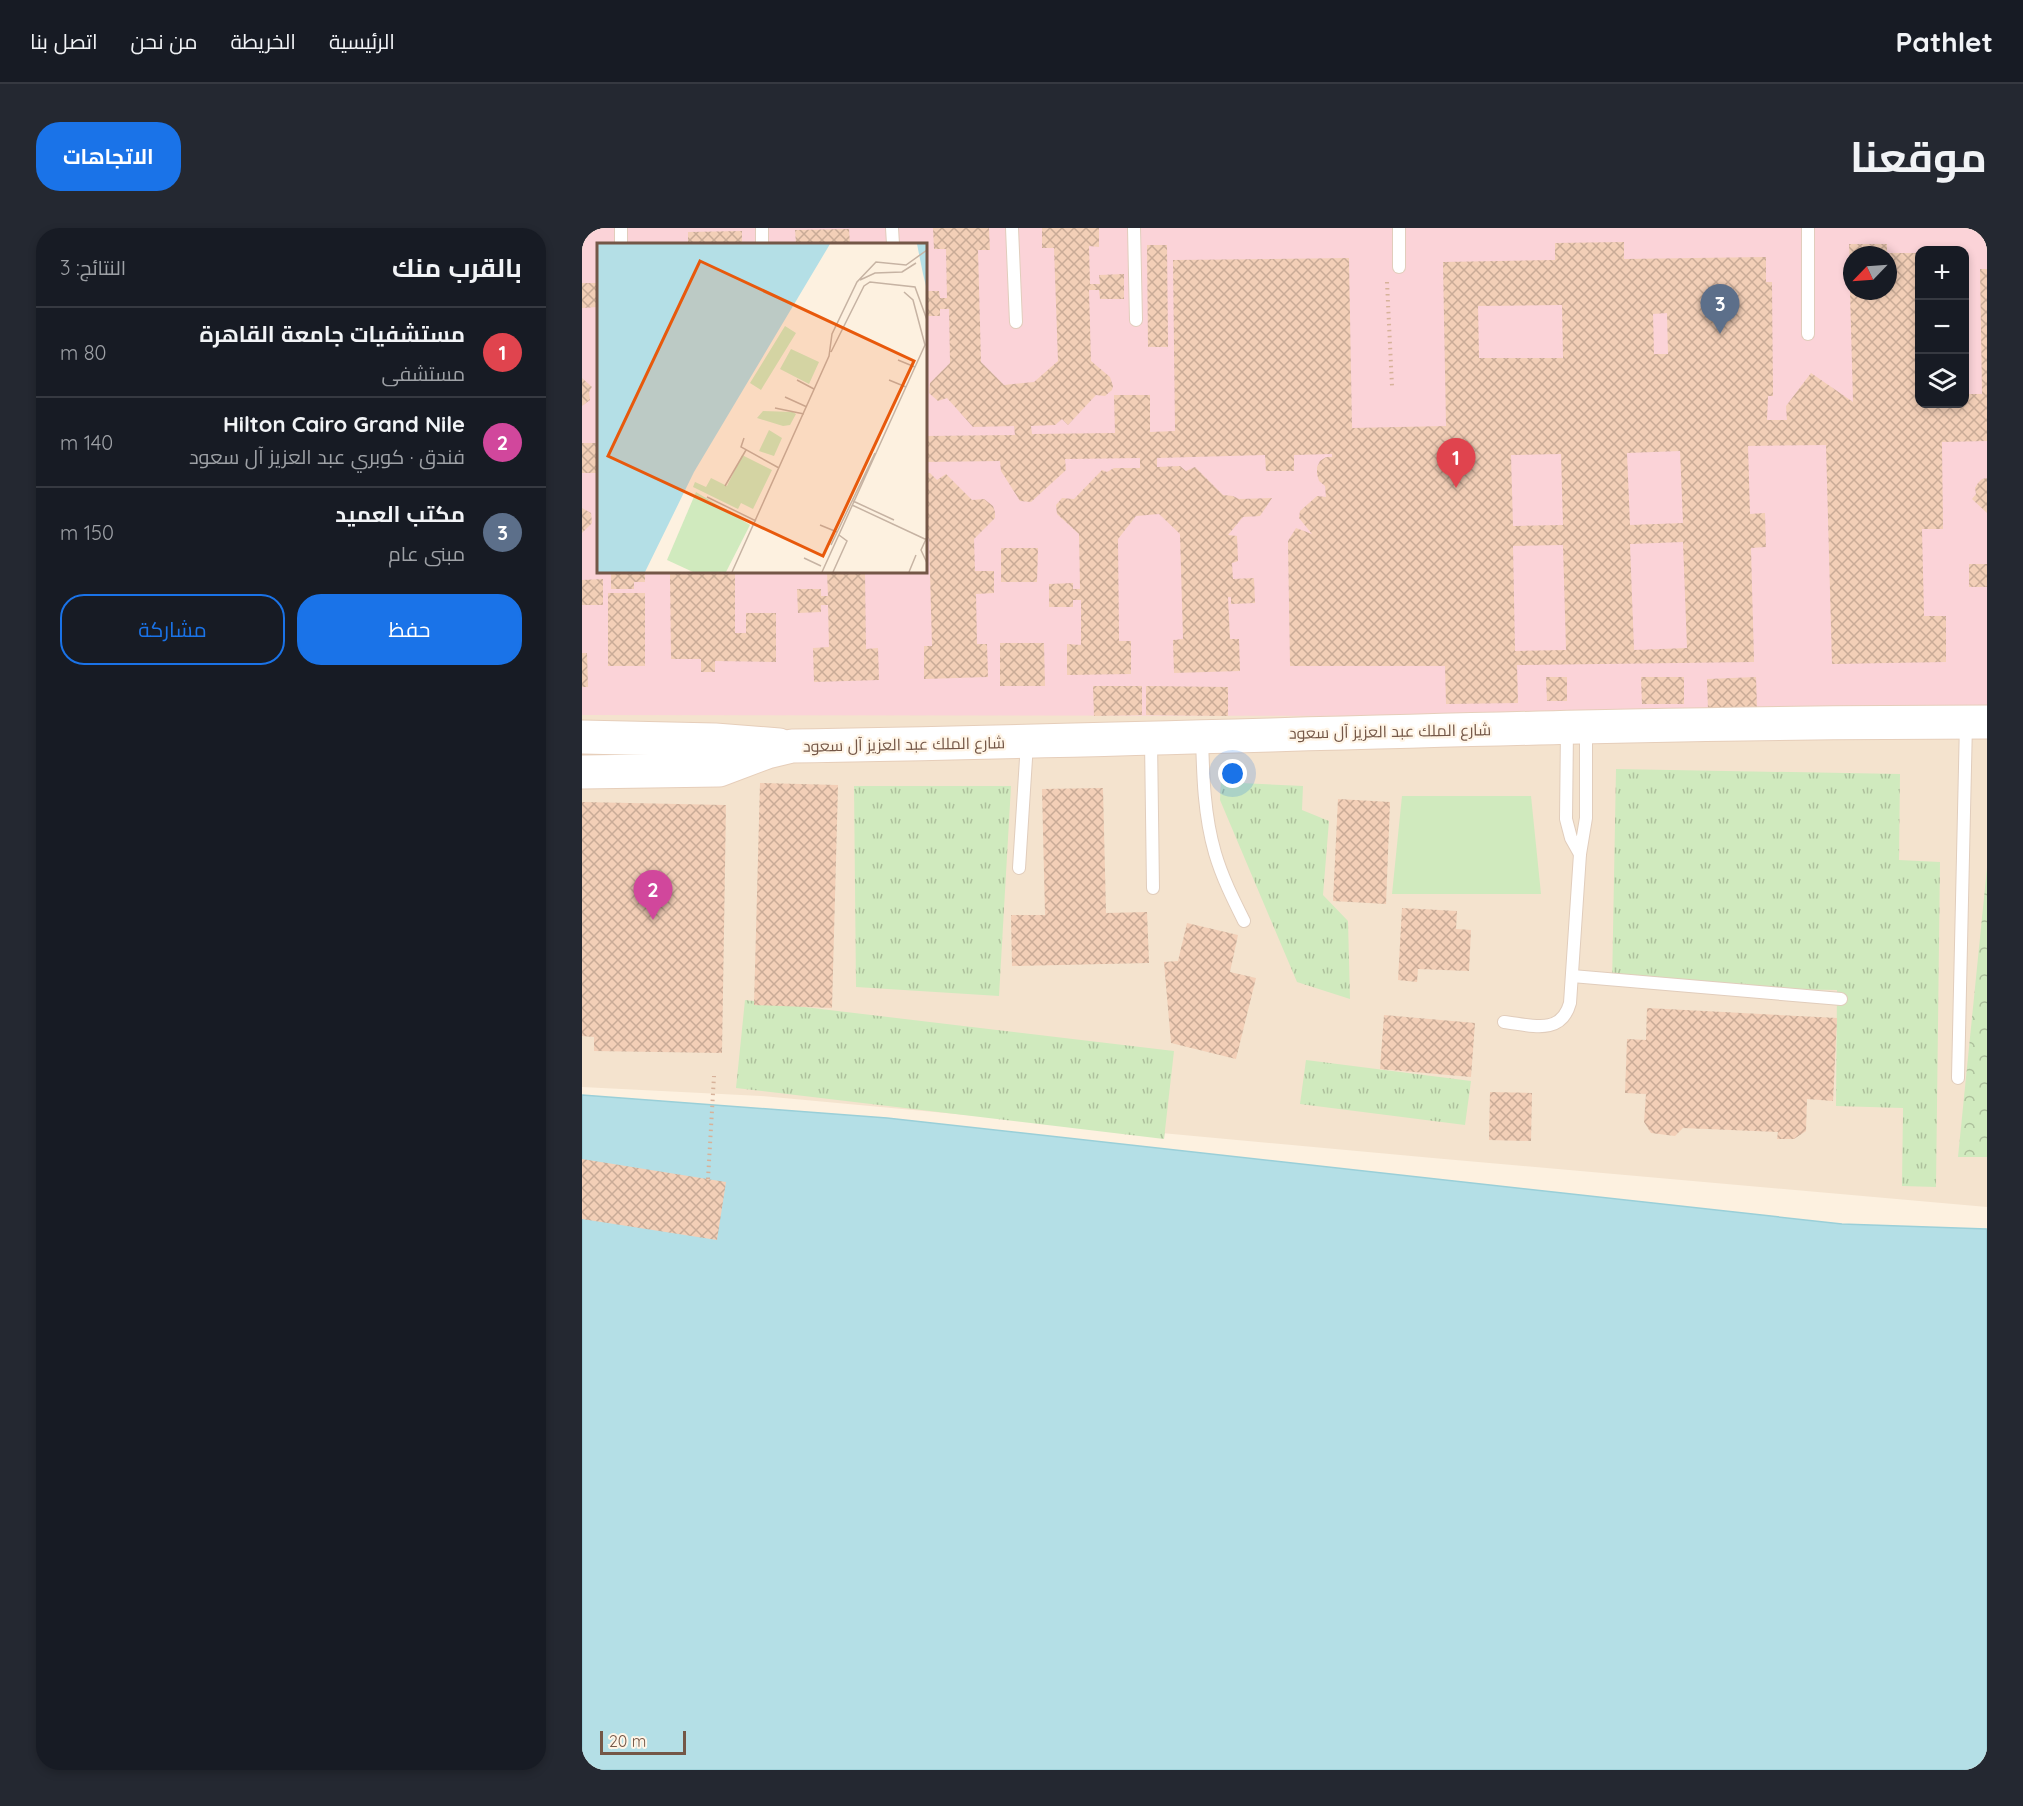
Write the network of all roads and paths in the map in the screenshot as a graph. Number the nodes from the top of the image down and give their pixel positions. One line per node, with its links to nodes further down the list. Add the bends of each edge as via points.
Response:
1 (892, 228): 6 (lane)
2 (1012, 228): 10 (lane)
3 (1134, 228): 9 (lane)
4 (1399, 228): 7 (lane)
5 (1808, 228): 11 (lane)
6 (893, 243)
7 (1399, 251): 8 (lane); 12 (path, via 1385,252)
8 (1399, 267)
9 (1136, 320)
10 (1016, 322)
11 (1808, 334)
12 (1392, 386)
13 (1976, 722): 14 (main road, شارع الملك عبد العزيز آل سعود); 31 (lane)
14 (1576, 726): 15 (main road, شارع الملك عبد العزيز آل سعود); 23 (lane, via 1586,818); 23 (lane, via 1566,819)
15 (1202, 735): 17 (main road, شارع الملك عبد العزيز آل سعود); 26 (lane, via 1207,816 1215,853)
16 (582, 737): 19 (main road, شارع الملك عبد العزيز آل سعود)
17 (1151, 738): 18 (main road, شارع الملك عبد العزيز آل سعود); 25 (lane)
18 (1027, 742): 19 (main road, شارع الملك عبد العزيز آل سعود); 24 (lane)
19 (792, 746): 20 (main road, شارع الملك عبد العزيز آل سعود)
20 (710, 771): 21 (main road); 22 (main road, via 652,790)
21 (582, 772)
22 (582, 789)
23 (1580, 854): 27 (lane)
24 (1019, 868)
25 (1153, 888)
26 (1244, 921)
27 (1572, 976): 28 (lane); 29 (lane, via 1567,1015 1559,1023 1547,1026)
28 (1841, 999)
29 (1504, 1022)
30 (714, 1076): 32 (path)
31 (1958, 1078)
32 (708, 1179)

